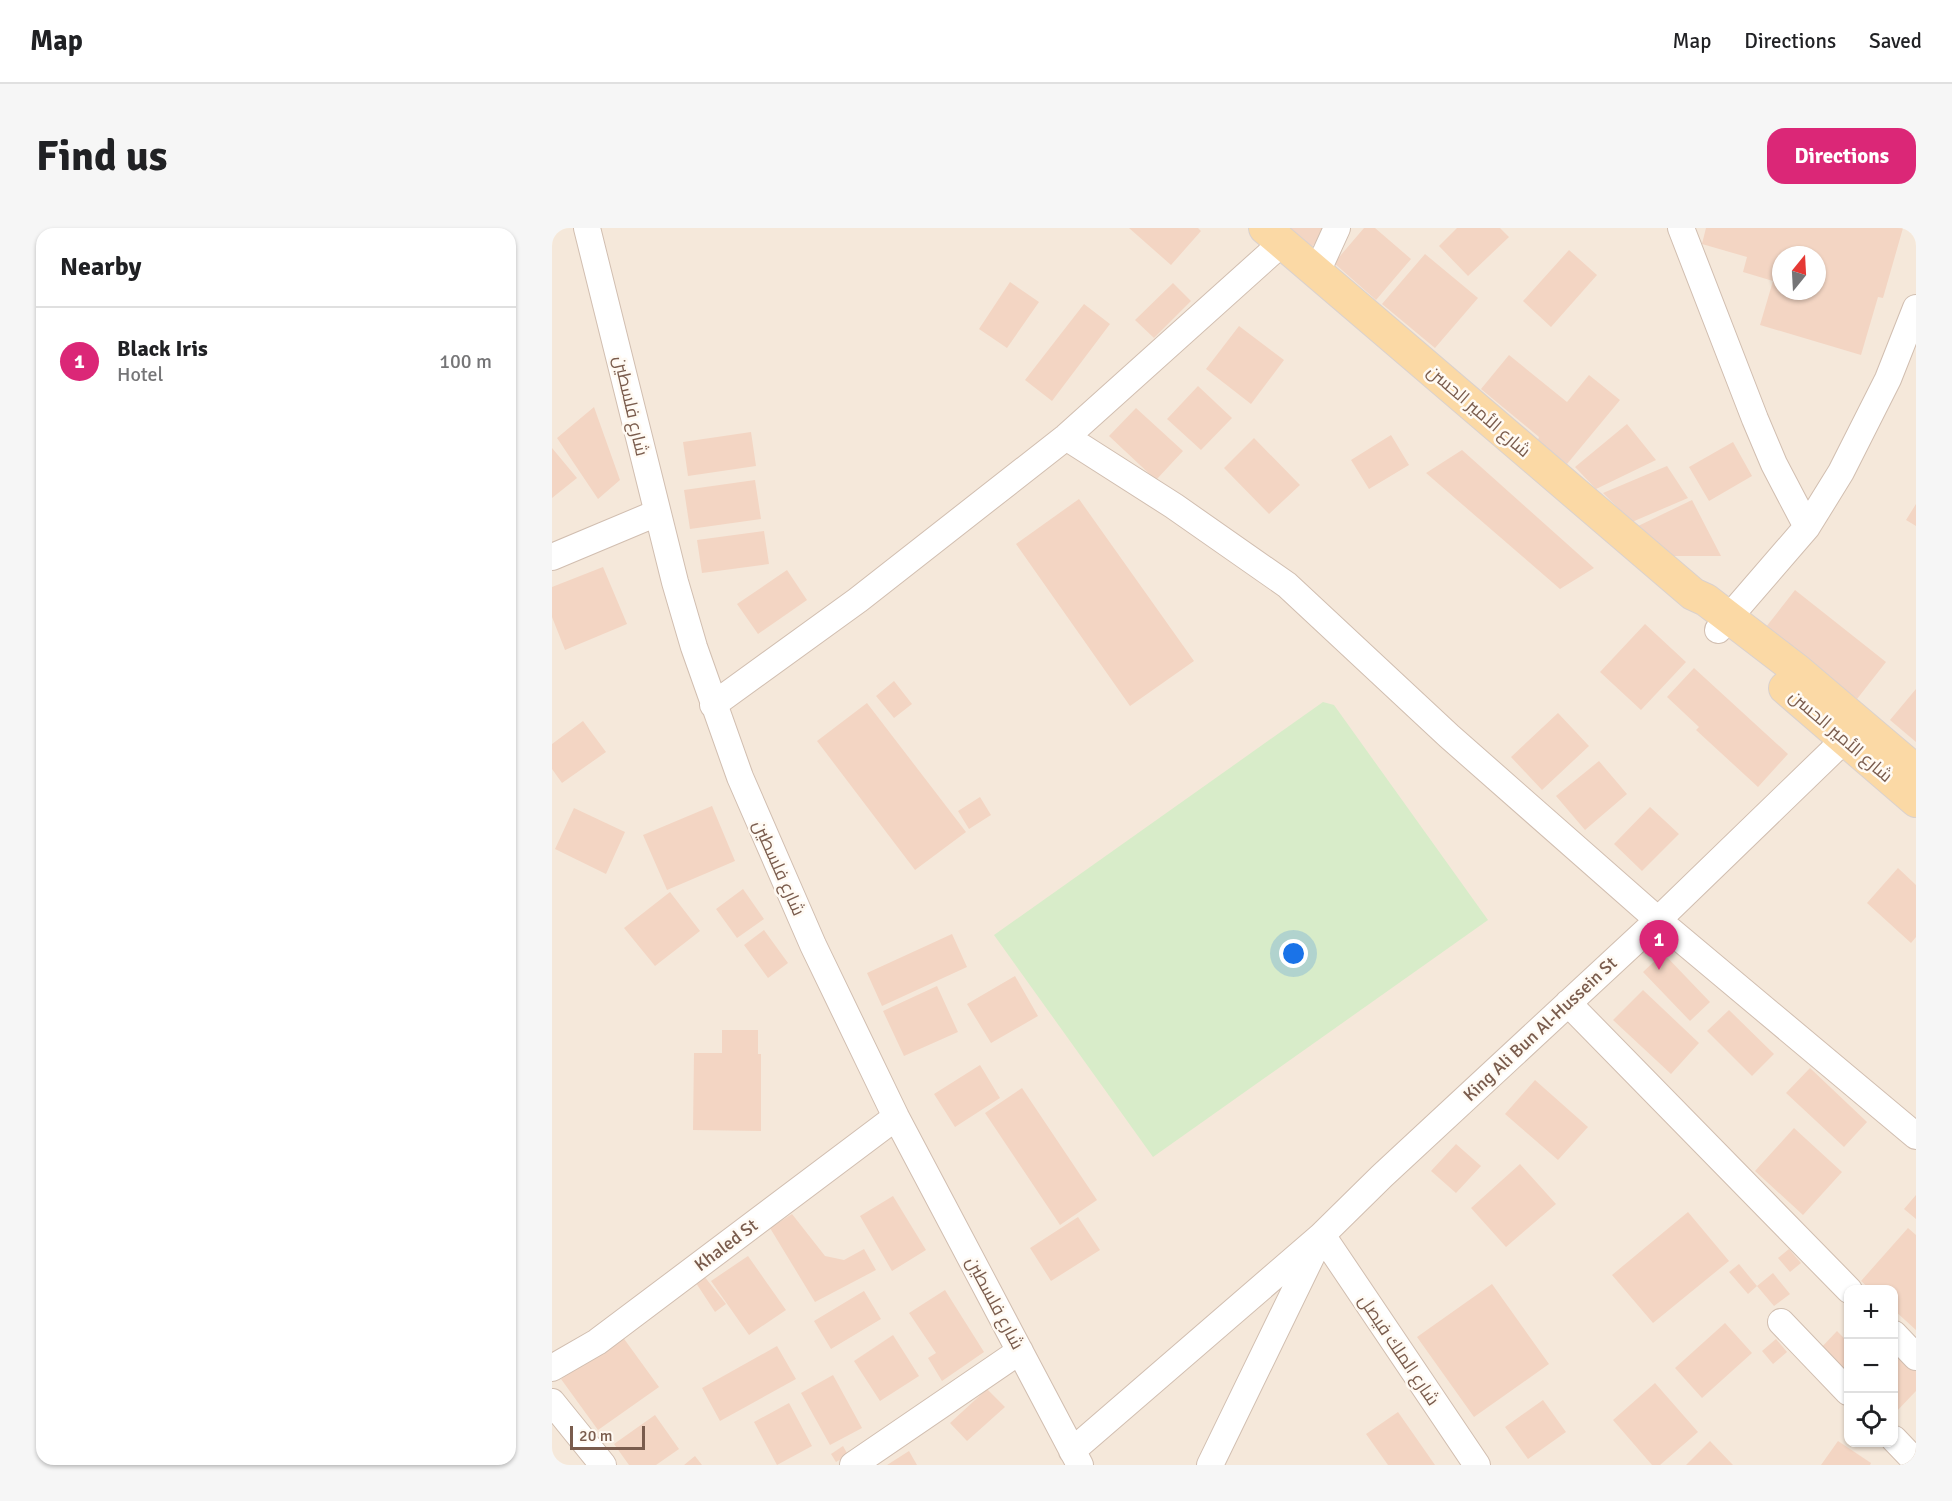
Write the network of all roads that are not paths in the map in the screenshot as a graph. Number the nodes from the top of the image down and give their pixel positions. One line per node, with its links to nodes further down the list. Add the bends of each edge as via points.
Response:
1 (587, 228): 8 (street, شارع فلسطين)
2 (1337, 228): 5 (street)
3 (1681, 228): 9 (street, via 1755,419)
4 (1274, 236): 5 (main road, شارع الأمير الحسن); 7 (street)
5 (1317, 272): 11 (main road, شارع الأمير الحسن, via 1693,594 1706,600)
6 (1916, 308): 9 (street, via 1888,379 1842,472)
7 (1066, 437): 12 (street, via 858,600); 16 (street, via 1287,585 1449,736)
8 (657, 513): 10 (street); 12 (street, شارع فلسطين)
9 (1807, 527): 11 (street)
10 (552, 558)
11 (1724, 624): 13 (main road, شارع الأمير الحسن, via 1797,670)
12 (713, 705): 18 (street, شارع فلسطين, via 813,945)
13 (1855, 735): 14 (main road, شارع الأمير الحسن); 15 (main road, شارع الأمير الحسن); 16 (street, King Ali Bun Al-Hussein St)
14 (1916, 771)
15 (1916, 801)
16 (1658, 920): 17 (street, King Ali Bun Al-Hussein St); 19 (street)
17 (1568, 1003): 20 (street, King Ali Bun Al-Hussein St); 21 (street)
18 (896, 1117): 24 (street, شارع فلسطين); 26 (street, Khaled St, via 597,1342)
19 (1916, 1136)
20 (1322, 1235): 30 (street, King Ali Bun Al-Hussein St); 34 (street); 35 (street, شارع الملك فيصل)
21 (1844, 1285)
22 (1781, 1322): 27 (street)
23 (1897, 1339): 25 (street)
24 (1020, 1351): 30 (street, شارع فلسطين); 33 (street)
25 (1916, 1357)
26 (552, 1368)
27 (1844, 1388)
28 (552, 1402): 32 (street)
29 (1898, 1444): 31 (street)
30 (1076, 1458)
31 (1916, 1462)
32 (603, 1465)
33 (853, 1465)
34 (1210, 1465)
35 (1477, 1465)

